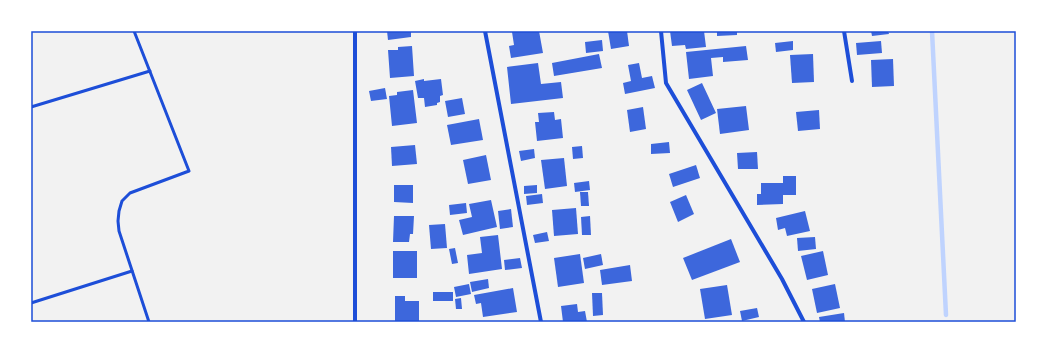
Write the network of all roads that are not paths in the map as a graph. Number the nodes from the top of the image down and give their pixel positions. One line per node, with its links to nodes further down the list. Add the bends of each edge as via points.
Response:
1 (134, 31): 6 (lane)
2 (355, 31): 12 (street)
3 (485, 31): 13 (street)
4 (661, 31): 14 (street, via 666,83 782,279)
5 (844, 31): 7 (street)
6 (150, 71): 8 (lane); 9 (lane, via 189,171 130,193 122,201 119,231)
7 (852, 81)
8 (31, 107)
9 (132, 271): 10 (lane); 11 (lane)
10 (31, 303)
11 (149, 322)
12 (355, 322)
13 (541, 322)
14 (804, 322)

